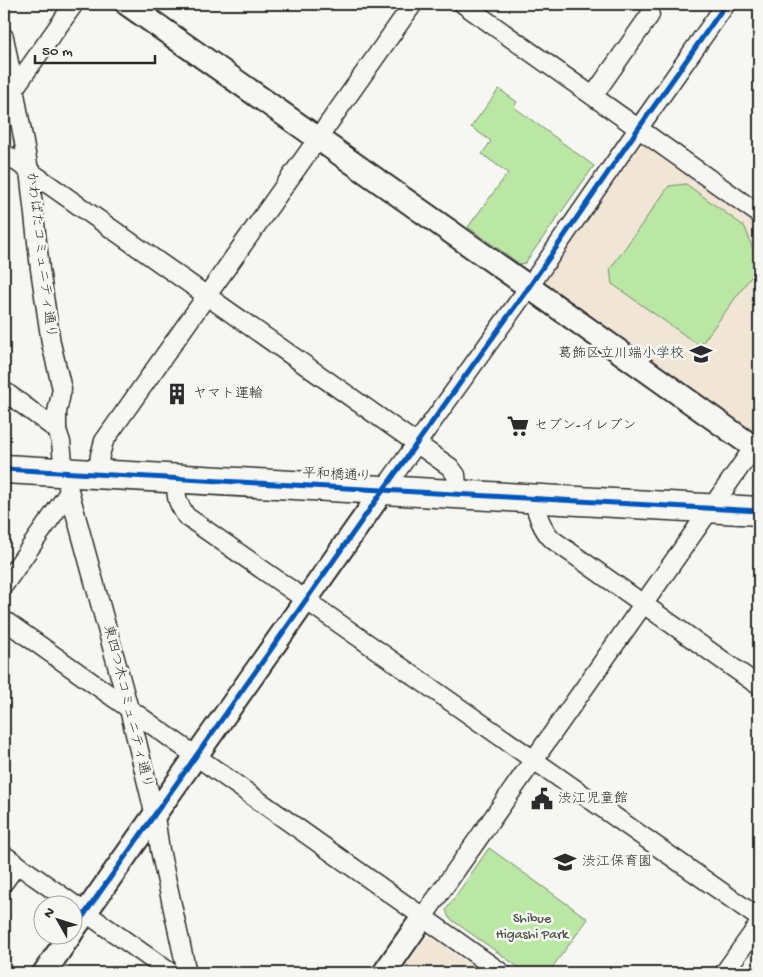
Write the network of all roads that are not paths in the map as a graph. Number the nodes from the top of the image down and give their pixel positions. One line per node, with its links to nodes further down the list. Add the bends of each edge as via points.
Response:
1 (74, 4): 8 (street)
2 (127, 4): 12 (street)
3 (413, 4): 12 (street)
4 (463, 4): 9 (street)
5 (726, 4): 11 (street)
6 (650, 15): 9 (street)
7 (4, 37): 8 (street, かわばたコミュニティ通り)
8 (14, 88): 10 (street); 14 (street, かわばたコミュニティ通り)
9 (593, 96): 11 (street)
10 (4, 103)
11 (638, 129): 15 (street); 16 (street)
12 (318, 139): 16 (street); 17 (street)
13 (4, 153): 14 (street)
14 (29, 170): 17 (street); 19 (street, かわばたコミュニティ通り, via 41,278 62,389)
15 (759, 214)
16 (530, 288): 20 (street); 21 (street)
17 (207, 296): 20 (street); 23 (street, via 104,441)
18 (4, 391): 19 (street)
19 (57, 430): 25 (street, かわばたコミュニティ通り)
20 (417, 443): 26 (street); 27 (street, via 456,474)
21 (758, 446): 29 (street)
22 (4, 469): 25 (main road, 平和橋通り)
23 (98, 473): 24 (main road, 平和橋通り); 25 (main road, 平和橋通り)
24 (176, 478): 26 (main road, 平和橋通り); 32 (street, via 176,496 186,516)
25 (67, 482): 31 (street); 36 (street, 東四つ木コミュニティ通り)
26 (384, 489): 27 (main road, 平和橋通り); 32 (street)
27 (458, 494): 28 (main road, 平和橋通り)
28 (533, 498): 29 (main road, 平和橋通り); 33 (street, via 546,534)
29 (711, 508): 30 (main road, 平和橋通り); 33 (street)
30 (759, 511)
31 (4, 585)
32 (306, 601): 37 (street); 38 (street)
33 (643, 604): 35 (street); 38 (street)
34 (4, 620): 36 (street)
35 (759, 686)
36 (129, 709): 37 (street); 39 (street, 東四つ木コミュニティ通り)
37 (196, 757): 39 (street); 43 (street)
38 (534, 760): 43 (street); 44 (street)
39 (154, 816): 42 (street); 50 (street, 東四つ木コミュニティ通り)
40 (10, 859): 41 (street); 42 (street)
41 (4, 882)
42 (86, 913): 45 (street); 49 (street)
43 (423, 917): 51 (street); 52 (street)
44 (759, 918)
45 (82, 919)
46 (759, 924): 53 (street)
47 (64, 944): 48 (street)
48 (44, 973)
49 (171, 973)
50 (187, 973)
51 (384, 973)
52 (502, 973)
53 (724, 973)

